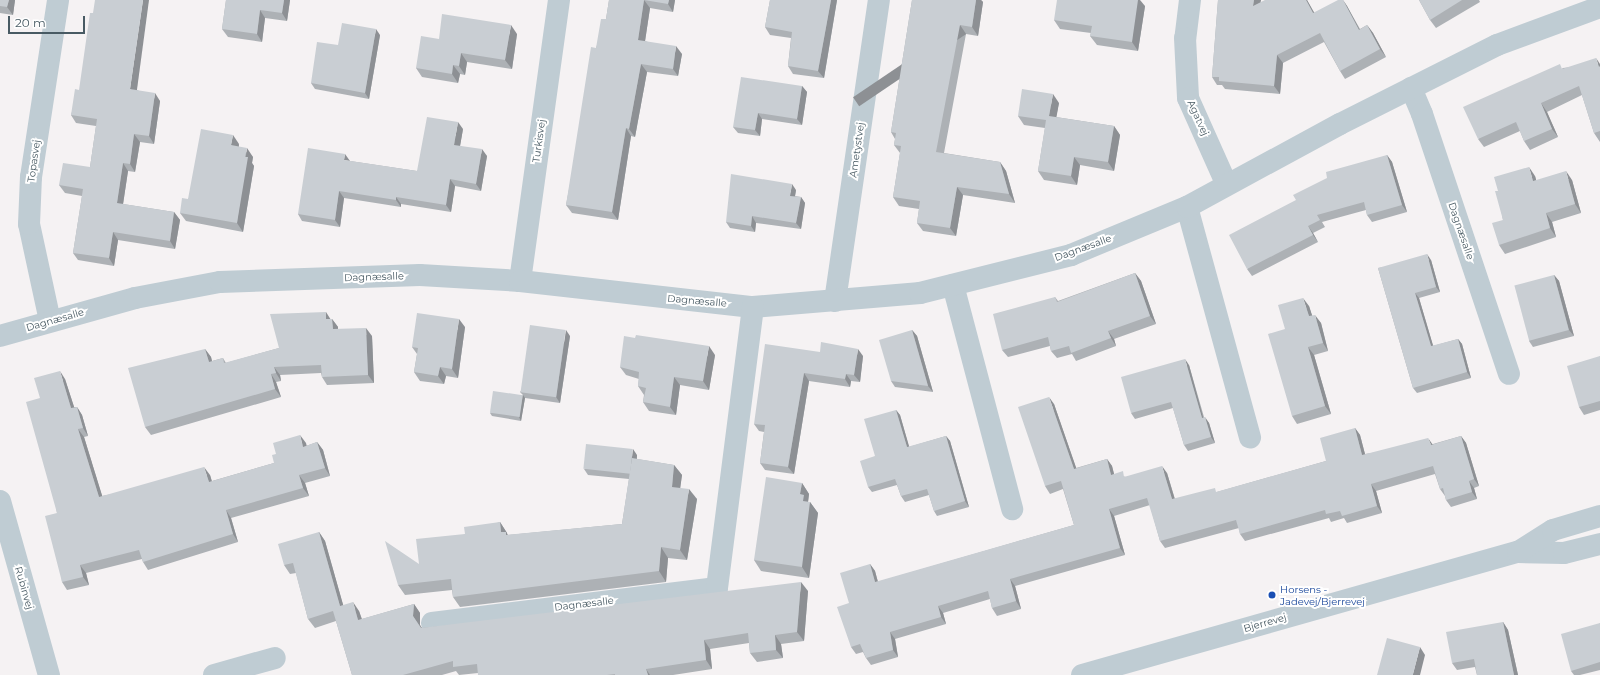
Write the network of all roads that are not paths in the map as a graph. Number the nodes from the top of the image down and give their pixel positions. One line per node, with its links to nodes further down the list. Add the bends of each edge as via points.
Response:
1 (58, 0): 13 (street, Topasvej, via 31,177 29,224)
2 (559, 0): 9 (street, Turkisvej)
3 (879, 0): 11 (street, Ametystvej)
4 (1190, 0): 7 (street, Agatvej, via 1185,38 1188,98)
5 (1586, 7): 6 (street, Dagnæsalle, via 1497,45)
6 (1411, 88): 7 (street, Dagnæsalle); 15 (street, Dagnæsalle)
7 (1227, 185): 8 (street, Dagnæsalle)
8 (1187, 207): 10 (street, Dagnæsalle, via 1071,255); 16 (street)
9 (520, 281): 12 (street, Dagnæsalle); 13 (street, Dagnæsalle, via 420,275 220,282 134,298)
10 (953, 285): 11 (street, Dagnæsalle, via 920,293); 18 (street)
11 (835, 301): 12 (street, Dagnæsalle)
12 (753, 307): 22 (street, Dagnæsalle, via 717,588)
13 (50, 321): 14 (street, Dagnæsalle)
14 (0, 336)
15 (1509, 374)
16 (1250, 438)
17 (0, 501): 24 (street, Rubinvej)
18 (1012, 509)
19 (1600, 516): 21 (street, Bjerrevej, via 1553,530)
20 (1600, 544): 21 (street, Bjerrevej, via 1564,553)
21 (1518, 552): 26 (street, Bjerrevej)
22 (432, 623)
23 (275, 658): 25 (street)
24 (49, 675)
25 (214, 675)
26 (1082, 675)

